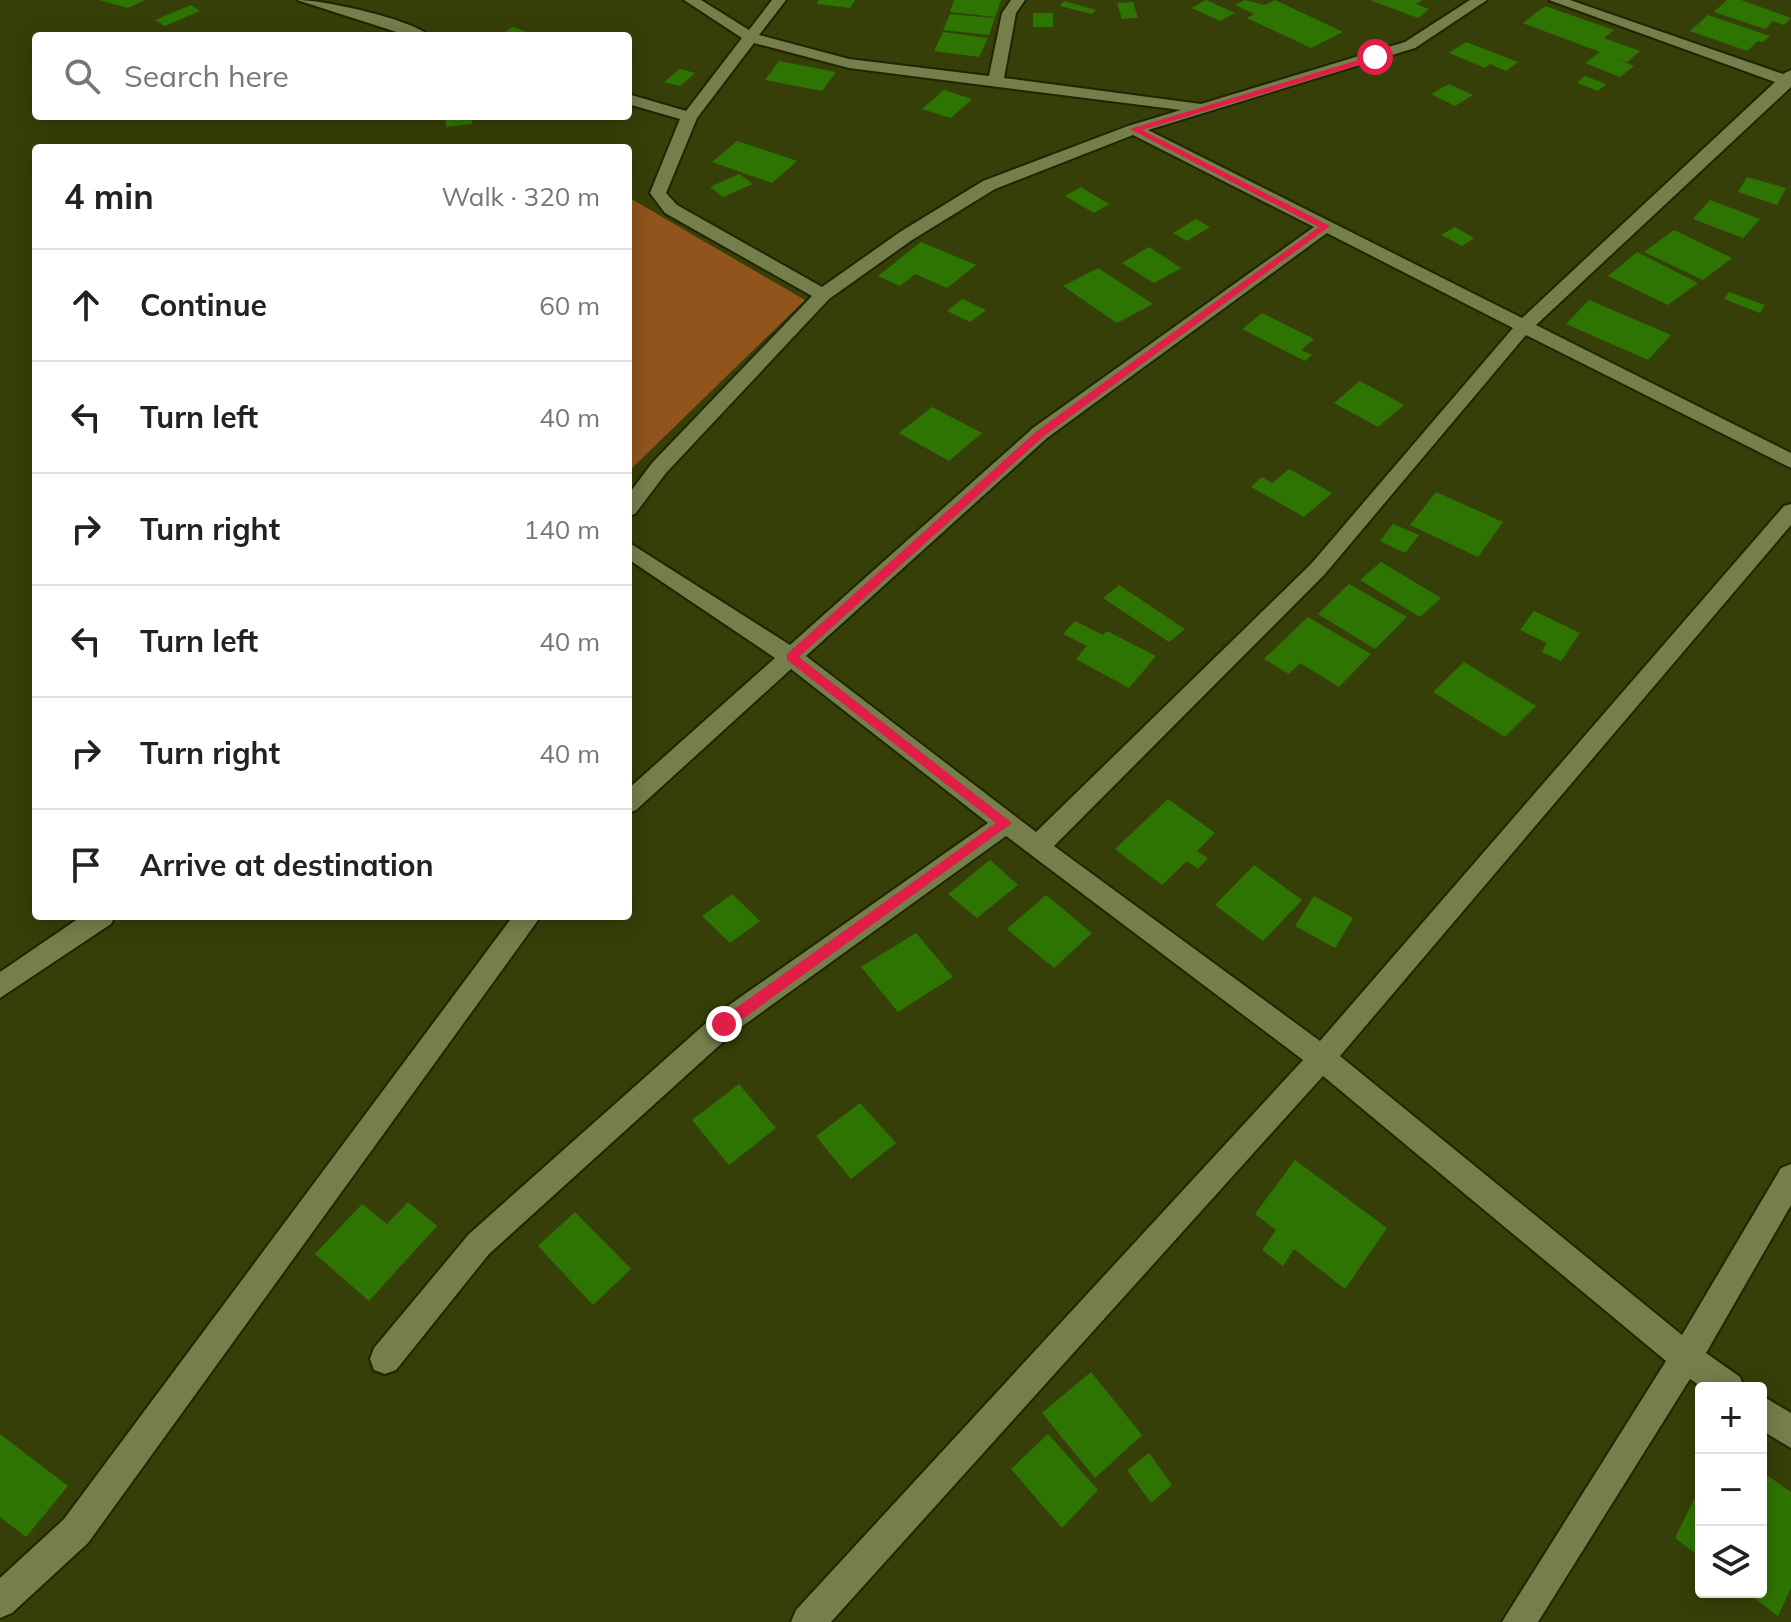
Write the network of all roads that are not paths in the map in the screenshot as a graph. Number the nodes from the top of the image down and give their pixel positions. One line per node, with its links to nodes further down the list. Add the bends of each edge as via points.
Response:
1 (304, 0): 7 (street)
2 (691, 0): 8 (street)
3 (779, 0): 8 (street)
4 (1018, 0): 10 (street, via 1009,13)
5 (1480, 0): 12 (street, via 1410,45)
6 (1556, 0): 9 (street)
7 (411, 32)
8 (752, 38): 10 (street, via 877,68); 13 (street)
9 (1789, 79): 17 (street)
10 (996, 80): 12 (street)
11 (632, 100): 13 (street)
12 (1202, 108): 14 (street)
13 (689, 117): 16 (street, via 658,193 662,201)
14 (1134, 129): 15 (street); 16 (street, via 975,192)
15 (1326, 226): 17 (street); 22 (street, via 1040,433)
16 (823, 295): 19 (street, via 659,468)
17 (1524, 326): 18 (street); 25 (street, via 1318,569)
18 (1791, 461)
19 (632, 504)
20 (1791, 511): 29 (street)
21 (632, 552): 22 (street)
22 (791, 657): 23 (street); 24 (street)
23 (632, 799)
24 (1006, 823): 25 (street); 32 (street, via 724,1024 479,1244)
25 (1037, 847): 29 (street)
26 (96, 920): 28 (street)
27 (525, 920): 36 (street, via 76,1531)
28 (0, 986)
29 (1322, 1058): 31 (street); 37 (street)
30 (1791, 1178): 31 (street)
31 (1686, 1358): 33 (street); 38 (street)
32 (385, 1359)
33 (1720, 1382)
34 (1767, 1415): 35 (street)
35 (1791, 1432)
36 (0, 1601)
37 (808, 1622)
38 (1519, 1622)

